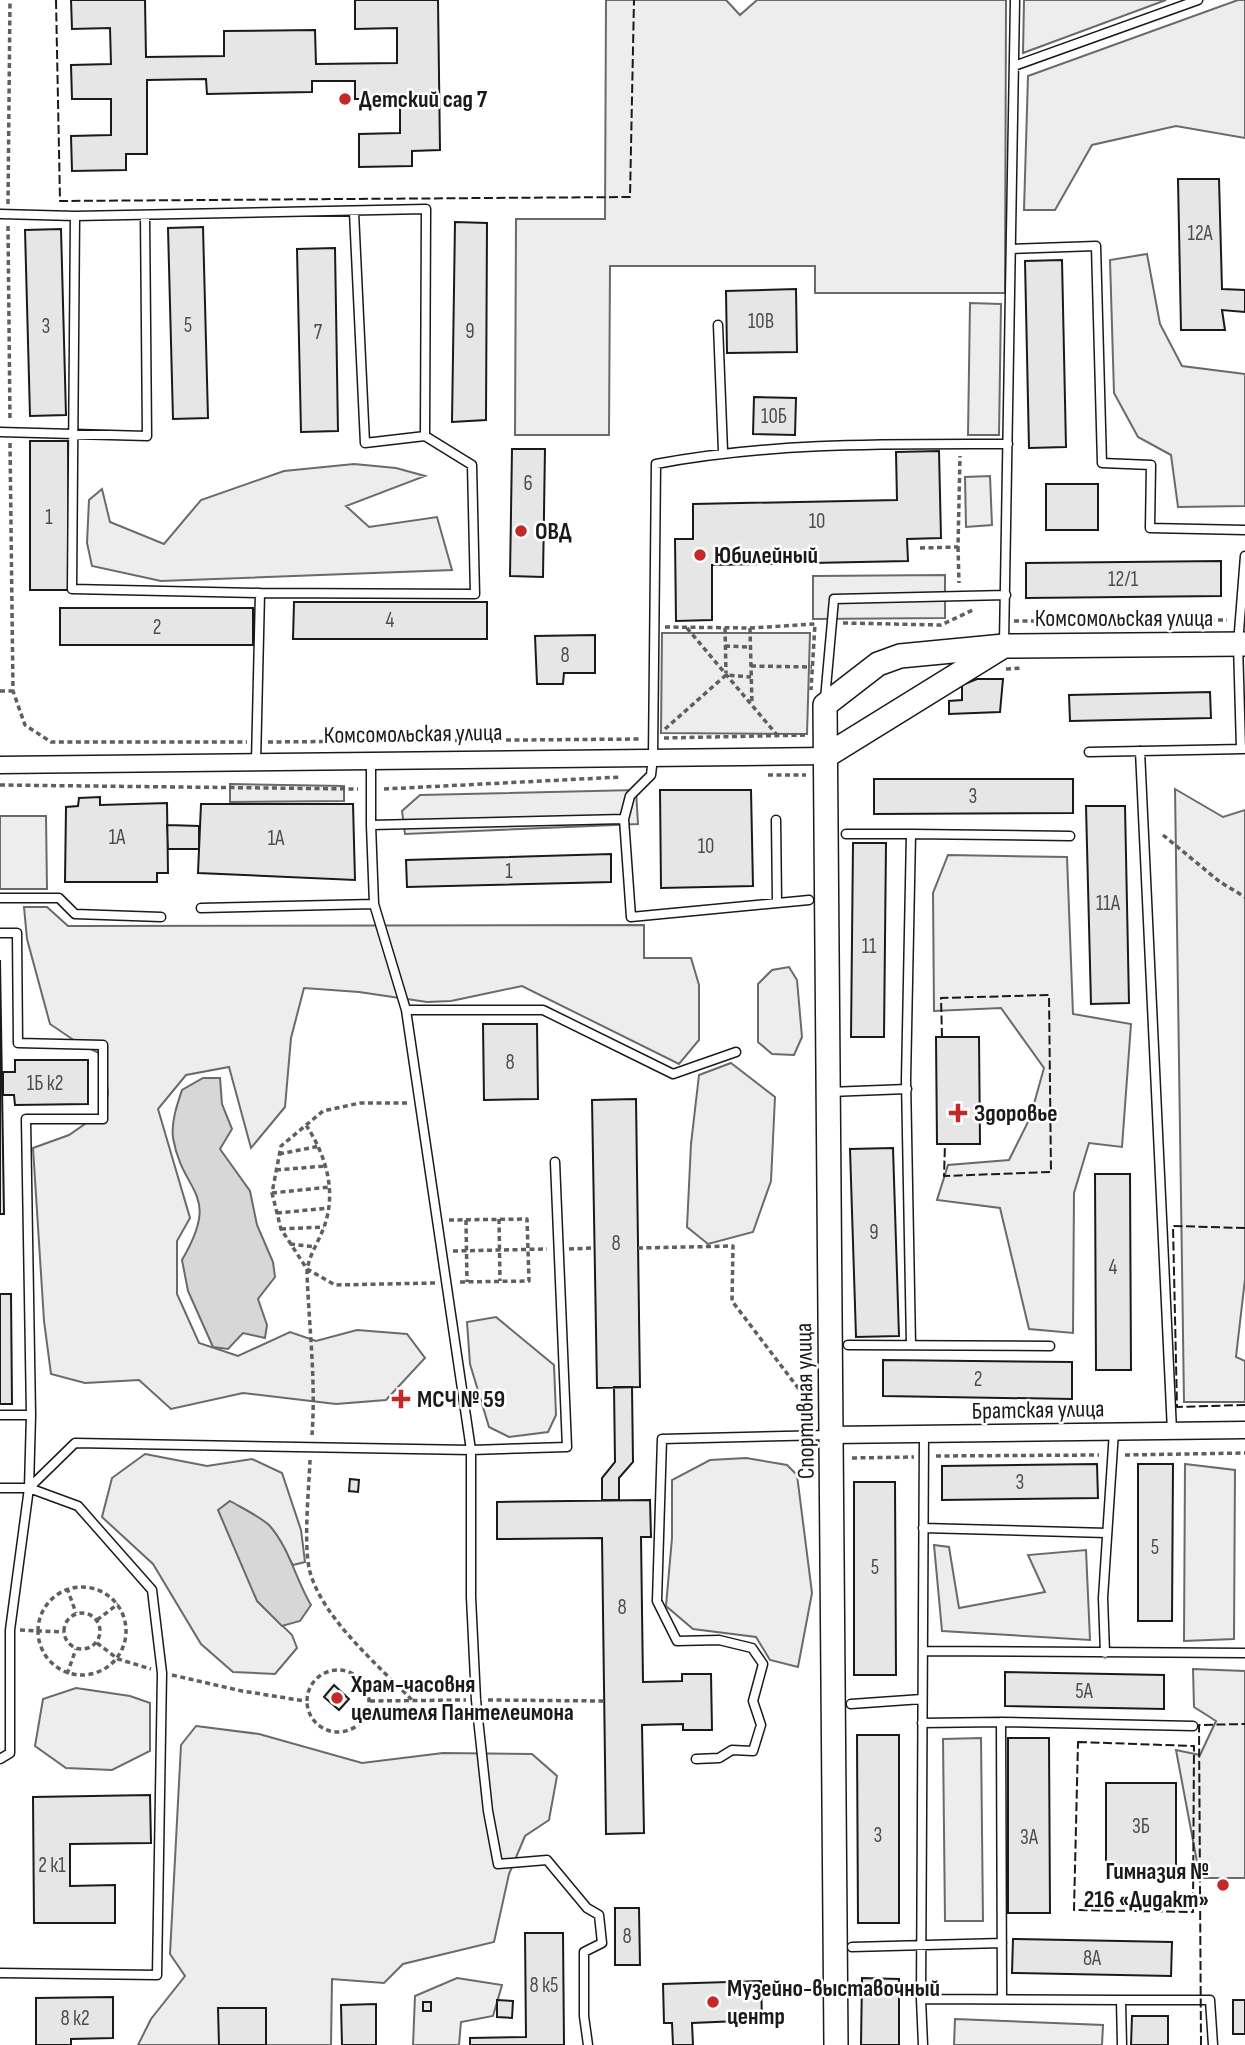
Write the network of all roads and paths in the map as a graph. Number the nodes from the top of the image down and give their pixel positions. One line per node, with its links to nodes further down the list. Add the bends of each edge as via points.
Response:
1 (10, 0): 6 (path)
2 (1016, 0): 4 (lane)
3 (1198, 0): 4 (lane)
4 (1014, 66): 9 (lane)
5 (354, 212): 7 (lane); 14 (lane, via 365,443); 14 (lane, via 426,209)
6 (4, 214): 8 (lane); 12 (path)
7 (145, 215): 8 (lane); 13 (lane, via 147,436)
8 (75, 216): 13 (lane)
9 (1012, 249): 16 (lane); 18 (lane, via 1096,246 1101,463 1151,465 1150,528)
10 (718, 325): 17 (lane)
11 (0, 432): 12 (lane)
12 (10, 432): 13 (lane); 44 (path)
13 (73, 434): 22 (lane, via 72,589)
14 (425, 436): 22 (lane, via 472,465 475,593)
15 (961, 444): 16 (lane); 17 (lane, via 823,444); 19 (path)
16 (1008, 444): 24 (lane)
17 (723, 451): 28 (lane, via 656,464)
18 (1245, 530)
19 (958, 547): 20 (path); 23 (path)
20 (920, 548)
21 (1245, 556): 25 (lane)
22 (260, 593): 51 (lane)
23 (959, 594): 24 (lane); 27 (lane, via 834,599)
24 (1006, 595): 26 (lane); 27 (path, via 942,625)
25 (1240, 620): 26 (path); 32 (lane)
26 (1005, 621): 34 (lane)
27 (831, 623): 46 (lane)
28 (654, 627): 29 (path); 50 (lane)
29 (686, 627): 30 (path); 41 (path)
30 (725, 628): 31 (path); 33 (path)
31 (750, 628): 35 (path); 38 (path, via 815,625)
32 (1241, 644): 34 (street, Комсомольская улица); 52 (lane)
33 (725, 646): 35 (path); 41 (path)
34 (1004, 646): 36 (street, Комсомольская улица); 45 (street, Комсомольская улица)
35 (750, 647): 37 (path)
36 (913, 654): 45 (street, via 930,667); 46 (street, Комсомольская улица, via 878,664)
37 (751, 666): 38 (path); 42 (path)
38 (812, 667): 46 (path)
39 (1023, 668): 40 (path)
40 (997, 670)
41 (726, 675): 42 (path); 47 (path); 50 (path)
42 (751, 677): 47 (path)
43 (0, 691): 44 (path)
44 (13, 691): 51 (path, via 25,725 51,741)
45 (930, 692): 55 (street, Комсомольская улица)
46 (818, 700): 55 (street)
47 (752, 706): 49 (path)
48 (808, 734): 49 (path)
49 (777, 735): 50 (path)
50 (654, 739): 51 (path); 56 (lane)
51 (256, 742): 58 (lane)
52 (1243, 749): 53 (lane)
53 (1140, 751): 54 (lane); 121 (lane)
54 (1088, 752)
55 (826, 756): 56 (street, Комсомольская улица); 83 (street, Спортивная улица)
56 (653, 757): 57 (street, Комсомольская улица); 60 (lane)
57 (371, 760): 58 (street, Комсомольская улица); 64 (lane)
58 (256, 762): 59 (street, Комсомольская улица)
59 (0, 765)
60 (651, 775): 64 (path); 65 (lane, via 630,796)
61 (767, 775): 62 (path)
62 (808, 775)
63 (0, 785): 64 (path)
64 (371, 789): 67 (lane)
65 (624, 820): 67 (lane); 75 (lane, via 632,917)
66 (776, 820): 75 (lane)
67 (371, 825): 76 (lane)
68 (911, 834): 69 (lane); 71 (lane); 82 (lane)
69 (846, 835)
70 (1163, 835): 72 (path)
71 (1070, 836)
72 (1245, 897)
73 (0, 898): 78 (lane, via 59,898 75,914)
74 (809, 900): 75 (lane)
75 (778, 901)
76 (374, 904): 77 (lane); 80 (lane)
77 (201, 908)
78 (161, 917)
79 (0, 933): 118 (lane, via 17,933 18,1043 103,1045 103,1119 26,1119)
80 (406, 1010): 81 (lane, via 543,1010 673,1074); 84 (lane)
81 (736, 1052)
82 (907, 1089): 83 (lane); 114 (lane)
83 (829, 1092): 123 (street, Спортивная улица)
84 (419, 1102): 85 (path, via 360,1103 323,1111); 96 (lane)
85 (306, 1125): 86 (path); 87 (path, via 281,1146)
86 (320, 1146): 87 (path); 89 (path)
87 (279, 1154): 90 (path)
88 (555, 1162): 104 (lane)
89 (325, 1166): 90 (path); 91 (path)
90 (276, 1170): 92 (path)
91 (330, 1187): 92 (path); 93 (path)
92 (272, 1193): 94 (path)
93 (329, 1208): 94 (path); 98 (path)
94 (276, 1213): 99 (path)
95 (499, 1219): 97 (path); 105 (path); 106 (path, via 527,1219)
96 (437, 1220): 97 (path); 107 (lane)
97 (466, 1220): 108 (path)
98 (324, 1227): 99 (path); 101 (path)
99 (281, 1229): 100 (path)
100 (290, 1244): 101 (path); 109 (path)
101 (316, 1247): 109 (path)
102 (594, 1248): 104 (path)
103 (638, 1248): 116 (path, via 733,1246 732,1301 815,1409)
104 (558, 1249): 106 (path); 125 (lane, via 568,1447)
105 (499, 1250): 106 (path); 108 (path); 112 (path)
106 (528, 1250): 112 (path, via 528,1281)
107 (441, 1251): 108 (path); 110 (lane)
108 (467, 1251): 111 (path)
109 (307, 1269): 110 (path, via 335,1286); 124 (path, via 315,1389)
110 (446, 1282): 111 (path); 125 (lane)
111 (467, 1282): 112 (path)
112 (500, 1282)
113 (848, 1345): 114 (lane)
114 (911, 1345): 115 (lane)
115 (1050, 1346)
116 (815, 1395)
117 (0, 1415): 118 (lane)
118 (31, 1415): 131 (lane)
119 (1245, 1430): 121 (street, Братская улица)
120 (1114, 1431): 121 (street, Братская улица); 122 (street, Братская улица); 127 (lane)
121 (1172, 1431)
122 (924, 1434): 123 (street, Братская улица); 128 (lane)
123 (831, 1435): 157 (lane, via 662,1439 657,1601 677,1641 719,1640 752,1648 763,1664 753,1701 761,1725 752,1751 732,1750 719,1758); 166 (street, Спортивная улица)
124 (311, 1447): 125 (lane); 131 (lane, via 75,1443); 151 (path, via 310,1572 336,1621)
125 (471, 1450): 165 (lane, via 476,1700 498,1864 547,1860 587,1908 599,1915 602,1943 584,1952)
126 (1245, 1454): 127 (path)
127 (1112, 1455): 128 (path); 133 (lane)
128 (923, 1457): 129 (path); 132 (lane)
129 (849, 1458)
130 (0, 1488): 131 (lane)
131 (29, 1488): 138 (lane); 147 (lane, via 78,1506 152,1590)
132 (923, 1528): 133 (lane); 143 (lane)
133 (1107, 1533): 144 (lane)
134 (68, 1588): 135 (path, via 94,1587); 136 (path); 139 (path, via 47,1603)
135 (119, 1604): 137 (path); 146 (path, via 128,1632)
136 (76, 1613): 137 (path); 140 (path, via 67,1619)
137 (97, 1620): 141 (path, via 101,1632)
138 (10, 1630): 139 (path); 156 (lane, via 10,1754)
139 (37, 1631): 140 (path); 148 (path, via 44,1656)
140 (63, 1632): 142 (path, via 66,1642)
141 (97, 1643): 142 (path, via 87,1650); 146 (path)
142 (76, 1649): 148 (path)
143 (923, 1651): 144 (lane); 149 (lane)
144 (1105, 1653): 145 (lane)
145 (1245, 1653)
146 (118, 1659): 147 (path); 148 (path, via 94,1674)
147 (162, 1673): 150 (path); 161 (lane, via 157,1975)
148 (67, 1674)
149 (922, 1699): 152 (lane); 154 (lane)
150 (305, 1701): 150 (path, via 315,1678 338,1669 361,1678 370,1701 361,1724 338,1734 315,1724)
151 (413, 1701)
152 (850, 1704)
153 (1001, 1722): 154 (lane); 155 (lane); 158 (lane)
154 (922, 1723): 159 (lane)
155 (1193, 1726)
156 (0, 1759)
157 (696, 1759)
158 (1002, 1943): 159 (lane); 163 (lane)
159 (921, 1946): 160 (lane); 162 (lane)
160 (852, 1947)
161 (0, 1973)
162 (921, 1999): 163 (lane); 167 (lane)
163 (1002, 2000): 164 (lane)
164 (1121, 2000): 168 (lane); 169 (lane, via 1210,2000)
165 (588, 2045)
166 (836, 2045)
167 (923, 2045)
168 (1122, 2045)
169 (1213, 2045)

